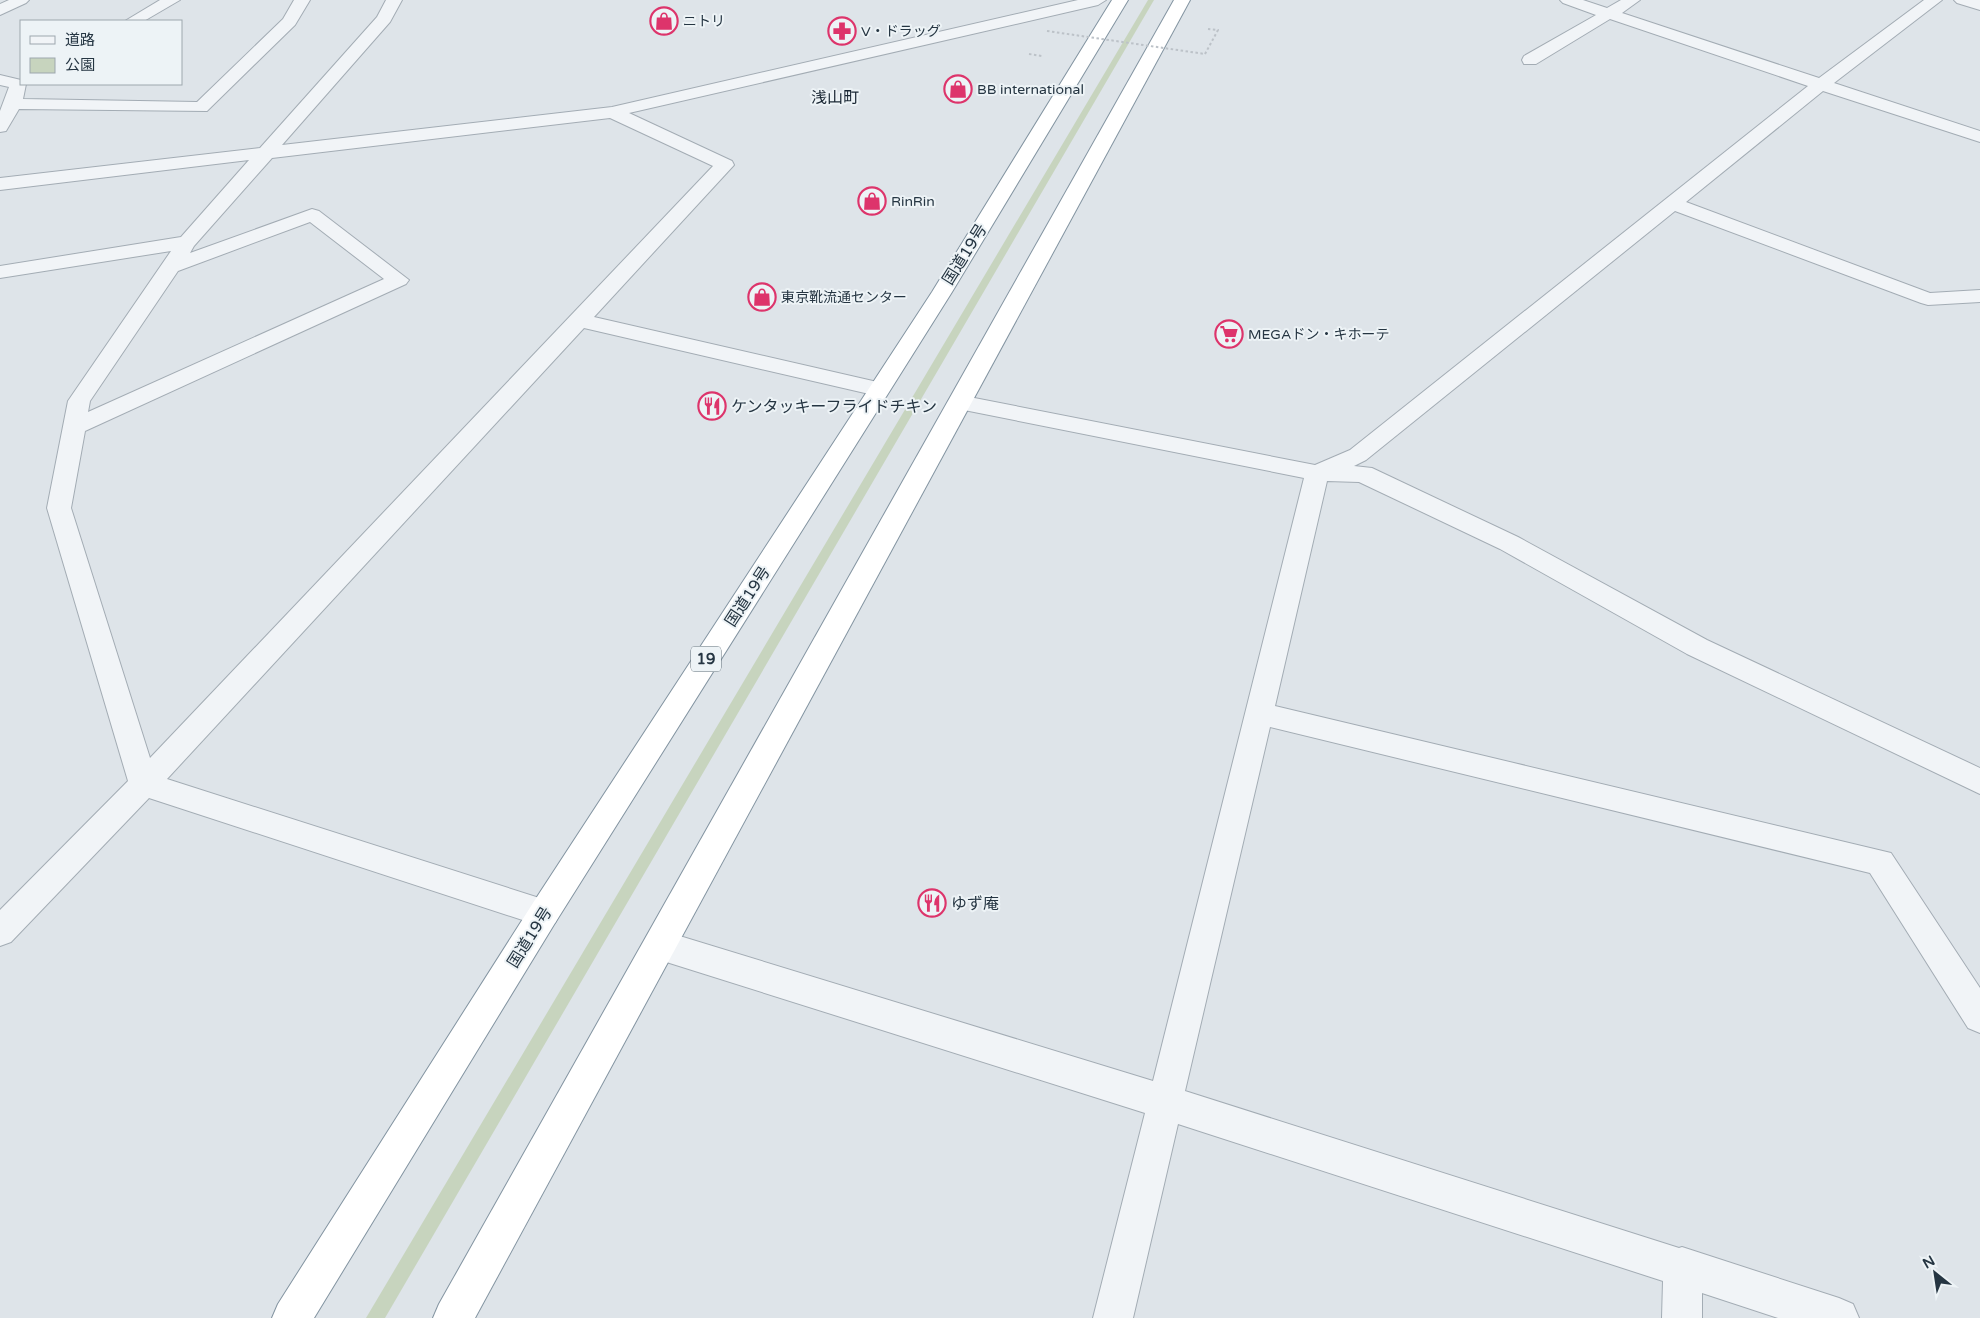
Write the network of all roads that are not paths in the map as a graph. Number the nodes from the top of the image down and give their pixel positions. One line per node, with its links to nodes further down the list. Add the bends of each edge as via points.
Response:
1 (21, 0): 13 (street)
2 (172, 0): 15 (street)
3 (302, 0): 20 (street, via 289,22 201,108)
4 (394, 0): 24 (street, via 384,19)
5 (1098, 0): 21 (street)
6 (1120, 0): 32 (highway, 国道19号 / 19, via 942,292)
7 (1182, 0): 33 (highway)
8 (1568, 0): 14 (street)
9 (1632, 0): 14 (street)
10 (1934, 0): 19 (street)
11 (1962, 0): 12 (street)
12 (1980, 5)
13 (0, 10)
14 (1610, 14): 16 (street); 19 (street)
15 (136, 20)
16 (1530, 60)
17 (0, 80): 18 (street)
18 (20, 83): 20 (street)
19 (1820, 84): 23 (street); 26 (street)
20 (13, 104): 22 (street)
21 (612, 112): 24 (street); 31 (street, via 725,165)
22 (0, 127)
23 (1980, 137)
24 (265, 153): 25 (street); 27 (street)
25 (0, 184)
26 (1674, 204): 30 (street, via 1928,299); 35 (street, via 1358,455)
27 (187, 242): 28 (street); 29 (street)
28 (169, 267): 34 (street, via 79,401); 34 (street, via 312,215 399,280)
29 (0, 272)
30 (1980, 296)
31 (578, 320): 32 (street); 38 (street)
32 (878, 390): 39 (highway, 国道19号 / 19)
33 (959, 402): 35 (street); 41 (highway)
34 (75, 427): 38 (street, via 58,508)
35 (1317, 474): 36 (street); 37 (street, via 1363,474 1509,543 1697,647)
36 (1259, 713): 42 (street, via 1880,862); 43 (street)
37 (1980, 782)
38 (144, 784): 39 (street); 40 (street)
39 (544, 913): 45 (highway, 国道19号 / 19)
40 (0, 932)
41 (660, 945): 43 (street); 46 (highway)
42 (1980, 1017)
43 (1166, 1103): 44 (street); 47 (street)
44 (1682, 1266): 48 (street); 49 (street)
45 (292, 1318)
46 (453, 1318)
47 (1113, 1318)
48 (1682, 1318)
49 (1839, 1318)

